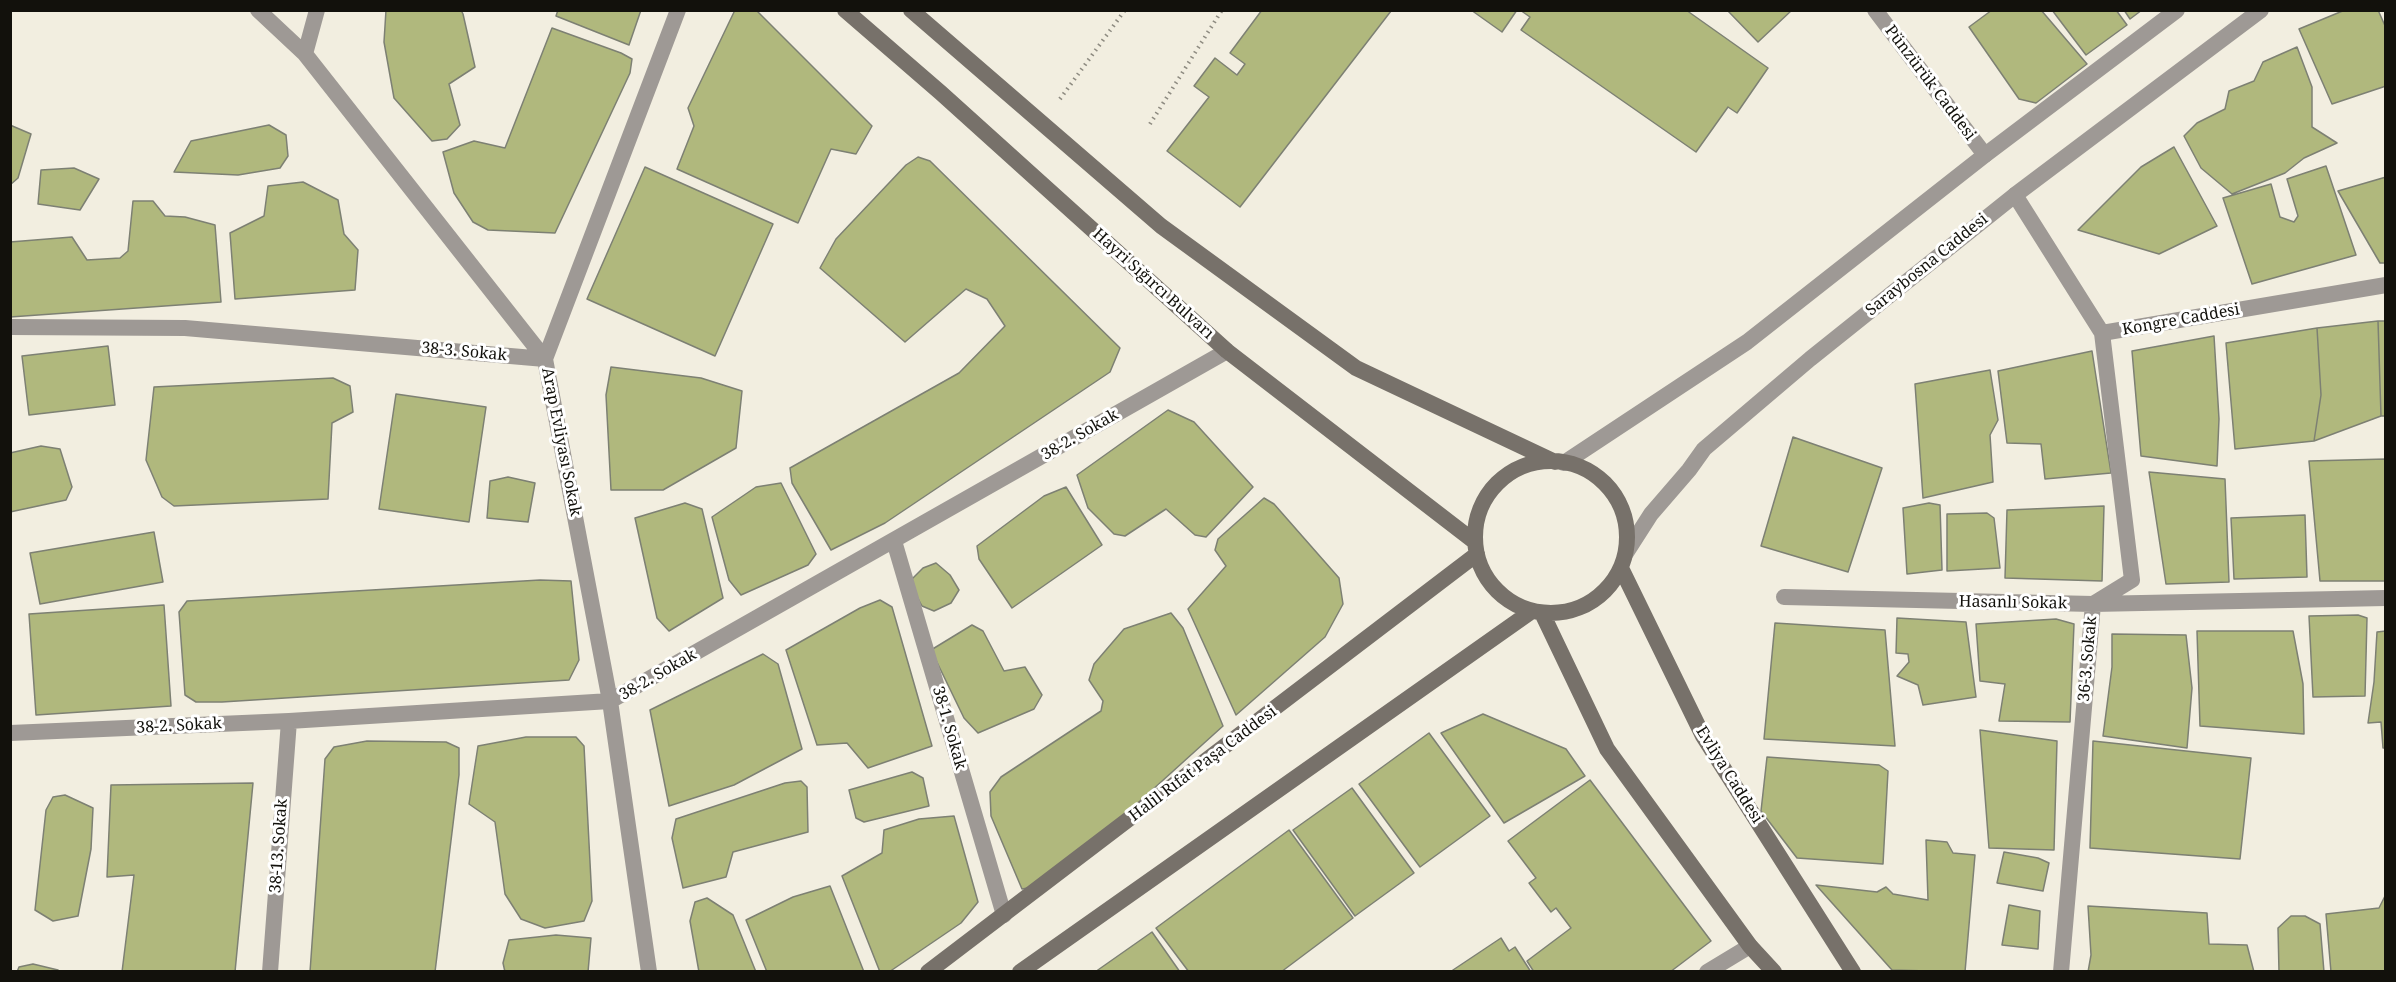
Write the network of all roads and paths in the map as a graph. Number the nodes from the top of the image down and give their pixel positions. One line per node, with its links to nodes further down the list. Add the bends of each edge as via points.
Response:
1 (258, 10): 11 (street, Arap Evliyası Sokak)
2 (317, 10): 11 (street)
3 (678, 10): 20 (street)
4 (845, 10): 19 (main road, Hayri Sığırcı Bulvarı)
5 (911, 10): 12 (main road)
6 (1125, 10): 12 (path)
7 (1222, 10): 13 (path)
8 (1875, 10): 14 (street, Pünzürük Caddesi)
9 (2177, 10): 14 (street)
10 (2261, 10): 15 (street, Saraybosna Caddesi)
11 (305, 54): 20 (street, Arap Evliyası Sokak)
12 (1042, 124): 21 (main road, via 1161,226 1356,368)
13 (1150, 124)
14 (1985, 155): 21 (street, via 1747,342)
15 (2015, 195): 18 (street, Kongre Caddesi); 24 (street, Saraybosna Caddesi, via 1704,449 1651,514)
16 (2385, 285): 18 (street, Kongre Caddesi)
17 (10, 327): 20 (street, 38-3. Sokak, via 185,328)
18 (2102, 333): 27 (street, 36-3. Sokak, via 2132,580)
19 (1227, 351): 22 (street, 38-2. Sokak); 23 (main road, Hayri Sığırcı Bulvarı)
20 (545, 359): 29 (street, Arap Evliyası Sokak)
21 (1560, 462): 23 (main road, via 1534,463 1515,470 1492,489 1477,518); 24 (main road, via 1582,467 1612,492 1625,519 1628,538)
22 (894, 541): 29 (street, 38-2. Sokak); 32 (street, 38-1. Sokak)
23 (1476, 548): 28 (main road, via 1492,586 1517,606); 32 (main road, Halil Rıfat Paşa Caddesi)
24 (1624, 560): 28 (main road, via 1607,590 1587,605 1570,611); 40 (main road, Evliya Caddesi, via 1703,736)
25 (1784, 597): 27 (street, Hasanlı Sokak)
26 (2385, 598): 27 (street, Hasanlı Sokak)
27 (2093, 604): 41 (street, 36-3. Sokak)
28 (1537, 612): 33 (main road, via 1606,749); 37 (main road)
29 (610, 701): 30 (street, 38-2. Sokak); 35 (street, Arap Evliyası Sokak)
30 (289, 721): 31 (street, 38-2. Sokak); 34 (street, 38-13. Sokak)
31 (10, 733)
32 (1004, 915): 36 (main road, Halil Rıfat Paşa Caddesi)
33 (1750, 946): 38 (street); 39 (main road)
34 (270, 972)
35 (650, 972)
36 (928, 972)
37 (1020, 972)
38 (1707, 972)
39 (1774, 972)
40 (1853, 972)
41 (2061, 972)

